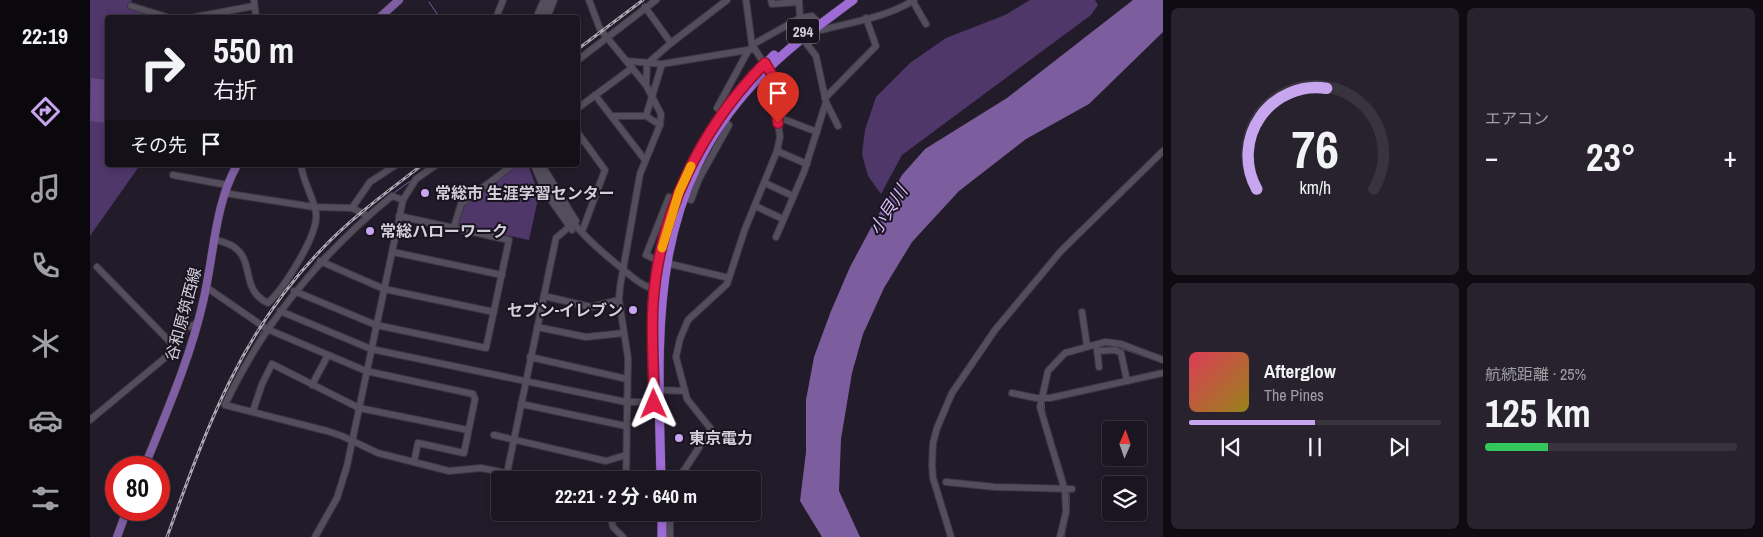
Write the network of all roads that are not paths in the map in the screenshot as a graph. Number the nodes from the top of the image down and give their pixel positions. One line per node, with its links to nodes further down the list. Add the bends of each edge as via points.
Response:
1 (399, 0): 20 (main road)
2 (503, 0): 21 (street)
3 (544, 0): 22 (street)
4 (549, 0): 23 (street)
5 (554, 0): 24 (street)
6 (589, 0): 29 (street)
7 (656, 0): 17 (street)
8 (727, 0): 31 (street)
9 (746, 0): 32 (street)
10 (771, 0): 14 (street, via 772,4)
11 (843, 0): 27 (highway, 294)
12 (853, 0): 27 (highway, 294)
13 (913, 0): 26 (street); 28 (street)
14 (799, 1): 25 (street)
15 (254, 3): 19 (street)
16 (131, 6): 18 (street)
17 (645, 7): 29 (street); 31 (street)
18 (160, 15)
19 (203, 15)
20 (383, 15)
21 (497, 15)
22 (537, 15)
23 (542, 15)
24 (548, 15)
25 (800, 18): 27 (street, via 812,16); 32 (street)
26 (866, 18): 27 (street, via 822,30); 42 (street, via 876,46)
27 (816, 24): 30 (highway, 294); 37 (highway, 294)
28 (926, 24)
29 (607, 38): 33 (street); 34 (street)
30 (803, 39): 37 (highway, 294); 42 (street, via 816,56)
31 (671, 43): 35 (street)
32 (751, 48): 36 (street); 37 (street); 46 (street, via 717,108)
33 (580, 58)
34 (627, 61): 35 (street); 38 (street)
35 (647, 64): 36 (street); 39 (street)
36 (662, 64): 40 (street)
37 (767, 66): 46 (highway, 294); 47 (street)
38 (632, 68): 39 (street); 41 (street)
39 (646, 86): 40 (street)
40 (652, 94): 45 (street); 48 (street, via 661,114)
41 (595, 95): 43 (street); 44 (street)
42 (826, 100): 49 (street); 50 (street)
43 (580, 106)
44 (613, 116): 45 (street); 55 (street)
45 (646, 116): 48 (street)
46 (723, 117): 54 (highway, 294); 54 (street, via 729,125)
47 (778, 117): 50 (street); 52 (street, via 780,137)
48 (660, 125): 55 (street)
49 (838, 126)
50 (817, 132): 56 (street)
51 (580, 136): 80 (street, via 604,170)
52 (777, 151): 56 (street); 66 (street)
53 (1163, 151): 156 (street, via 1060,251 995,330 952,393 937,428 932,465)
54 (703, 155): 70 (highway, 294); 70 (street, via 691,200)
55 (645, 160): 88 (street)
56 (807, 164): 69 (street)
57 (236, 167): 67 (main road, 谷和原筑西線)
58 (302, 167): 72 (street)
59 (393, 167): 74 (street, via 370,182)
60 (433, 167): 71 (street, via 416,179)
61 (510, 167): 79 (street, via 461,204)
62 (535, 167): 78 (street, via 546,193)
63 (539, 167): 78 (street)
64 (544, 167): 80 (street, via 563,203)
65 (173, 175): 67 (street)
66 (765, 183): 69 (street); 73 (street)
67 (227, 185): 68 (main road, 谷和原筑西線)
68 (224, 193): 72 (street); 83 (main road, 谷和原筑西線)
69 (794, 196): 77 (street)
70 (680, 198): 86 (highway, 294); 86 (street, via 669,197 646,255)
71 (403, 200): 75 (street, via 392,196); 76 (street)
72 (314, 206): 74 (street); 83 (street, via 317,215 314,233 293,272 268,303 259,299 250,286 239,252)
73 (755, 206): 77 (street); 90 (street)
74 (352, 208): 75 (street)
75 (368, 216): 85 (street)
76 (399, 216): 79 (street); 84 (street)
77 (783, 219): 82 (street)
78 (571, 225): 81 (street); 95 (street, via 556,238)
79 (454, 227): 89 (street, via 507,238)
80 (583, 229): 81 (street)
81 (584, 237): 88 (street)
82 (776, 237)
83 (215, 240): 91 (main road, 谷和原筑西線)
84 (392, 252): 89 (street); 92 (street)
85 (320, 261): 92 (street); 94 (street)
86 (662, 262): 90 (street); 93 (highway, 294)
87 (97, 267): 106 (street)
88 (622, 269): 93 (street, via 642,285); 96 (street)
89 (502, 275): 98 (street)
90 (729, 278): 120 (street, via 727,284 688,320 684,328 676,357)
91 (206, 287): 100 (main road, 谷和原筑西線); 103 (street)
92 (384, 289): 98 (street); 101 (street)
93 (658, 290): 119 (highway, 294); 140 (highway, 294, via 652,328)
94 (294, 291): 97 (street); 101 (street)
95 (544, 296): 96 (street, via 591,307); 102 (street)
96 (619, 300): 104 (street)
97 (280, 311): 103 (street); 108 (street)
98 (494, 312): 101 (street, via 486,348)
99 (1082, 312): 105 (street)
100 (198, 323): 106 (street, via 186,328); 135 (main road, 谷和原筑西線, via 180,379)
101 (376, 326): 108 (street)
102 (537, 328): 104 (street, via 586,337); 110 (street)
103 (267, 329): 109 (street); 127 (street, via 225,404)
104 (624, 333): 115 (street)
105 (1087, 346): 107 (street); 122 (street, via 1065,353 1057,360 1048,371)
106 (175, 347): 128 (street)
107 (1097, 347): 111 (street, via 1115,342); 112 (street); 117 (street, via 1121,353)
108 (371, 348): 113 (street); 116 (street)
109 (328, 355): 113 (street); 118 (street)
110 (530, 357): 115 (street); 116 (street)
111 (1163, 360)
112 (1099, 367)
113 (366, 371): 126 (street); 130 (street, via 473,394 475,399)
114 (1163, 373): 117 (street)
115 (627, 379): 123 (street)
116 (526, 381): 123 (street); 125 (street)
117 (1127, 381): 122 (street)
118 (312, 385): 126 (street); 127 (street, via 272,364)
119 (659, 390): 120 (street); 141 (highway, 294)
120 (685, 391): 142 (street, via 692,407 711,429)
121 (1012, 393): 122 (street)
122 (1043, 398): 144 (street, via 1043,419)
123 (626, 402): 124 (street); 129 (street)
124 (647, 402)
125 (521, 404): 129 (street); 132 (street)
126 (359, 408): 130 (street); 133 (street)
127 (253, 411): 133 (street)
128 (90, 420)
129 (626, 426): 134 (street)
130 (468, 430): 136 (street, via 464,453 418,443)
131 (494, 435): 132 (street)
132 (514, 440): 134 (street, via 606,461); 138 (street)
133 (353, 441): 136 (street, via 378,453); 151 (street, via 337,498)
134 (626, 455): 139 (street)
135 (149, 456)
136 (414, 462): 137 (street, via 449,471 481,468)
137 (497, 471)
138 (507, 471)
139 (626, 471)
140 (655, 471)
141 (661, 471)
142 (683, 471)
143 (946, 482): 144 (street)
144 (1069, 490): 157 (street)
145 (123, 521): 150 (main road)
146 (612, 521): 152 (street)
147 (656, 521): 153 (highway)
148 (662, 521): 154 (highway)
149 (670, 521): 155 (street)
150 (117, 537)
151 (315, 537)
152 (623, 537)
153 (656, 537)
154 (662, 537)
155 (670, 537)
156 (951, 537)
157 (1060, 537)

